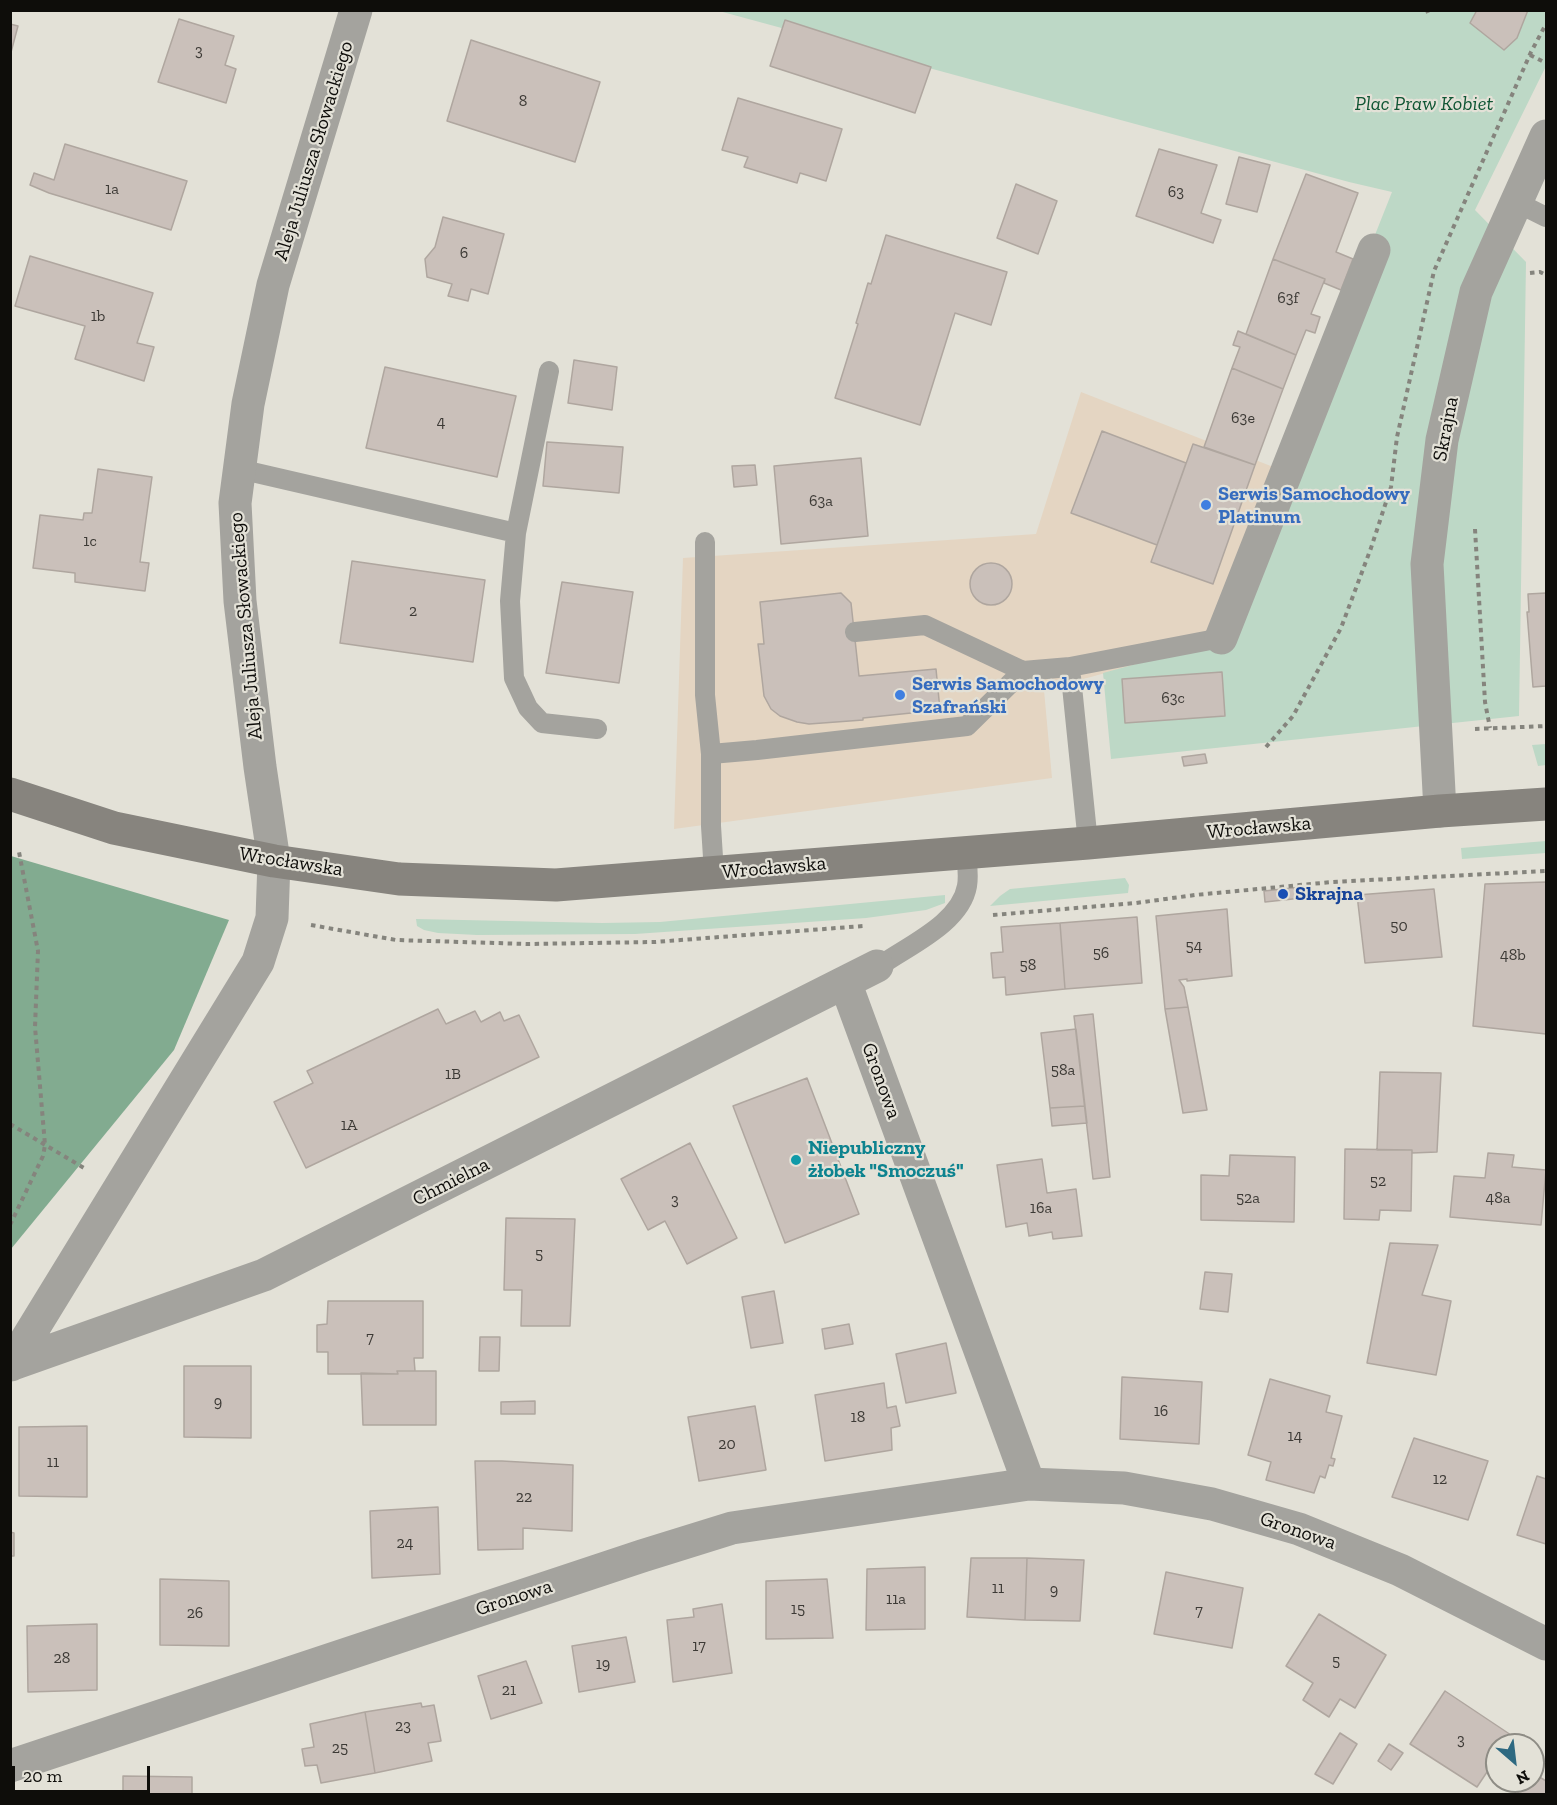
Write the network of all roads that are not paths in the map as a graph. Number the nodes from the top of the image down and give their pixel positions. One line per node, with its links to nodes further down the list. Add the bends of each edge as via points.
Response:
1 (356, 10): 7 (street, Aleja Juliusza Słowackiego, via 273,285)
2 (1546, 136): 3 (street, Skrajna)
3 (1516, 201): 4 (lane); 18 (street, Skrajna, via 1476,292 1442,440 1427,564)
4 (1546, 218)
5 (1374, 250): 11 (street)
6 (549, 371): 8 (lane)
7 (239, 469): 8 (lane); 21 (street, Aleja Juliusza Słowackiego, via 235,503 240,601)
8 (516, 533): 14 (lane, via 510,601 514,678 528,708 542,723)
9 (705, 542): 15 (lane, via 705,695)
10 (855, 632): 13 (lane, via 925,625)
11 (1221, 638): 12 (lane)
12 (1070, 667): 13 (lane); 19 (lane)
13 (1023, 671): 15 (lane, via 966,726)
14 (597, 729)
15 (711, 754): 22 (lane)
16 (10, 794): 21 (main road, Wrocławska, via 114,828)
17 (1546, 804): 18 (main road, Wrocławska)
18 (1440, 811): 19 (main road, Wrocławska)
19 (1088, 843): 20 (main road, Wrocławska)
20 (966, 853): 22 (main road, Wrocławska); 23 (lane, Chmielna, via 968,885 956,910)
21 (273, 861): 22 (main road, Wrocławska, via 399,879 556,885); 25 (street, Chmielna, via 272,918 258,962)
22 (714, 873)
23 (882, 964): 24 (street, Chmielna)
24 (844, 982): 25 (street, Chmielna, via 264,1275); 26 (street, Gronowa)
25 (11, 1365)
26 (1029, 1484): 27 (street, Gronowa, via 1124,1488 1212,1504 1299,1529 1400,1570); 28 (street, Gronowa, via 732,1528)
27 (1546, 1644)
28 (10, 1766)

